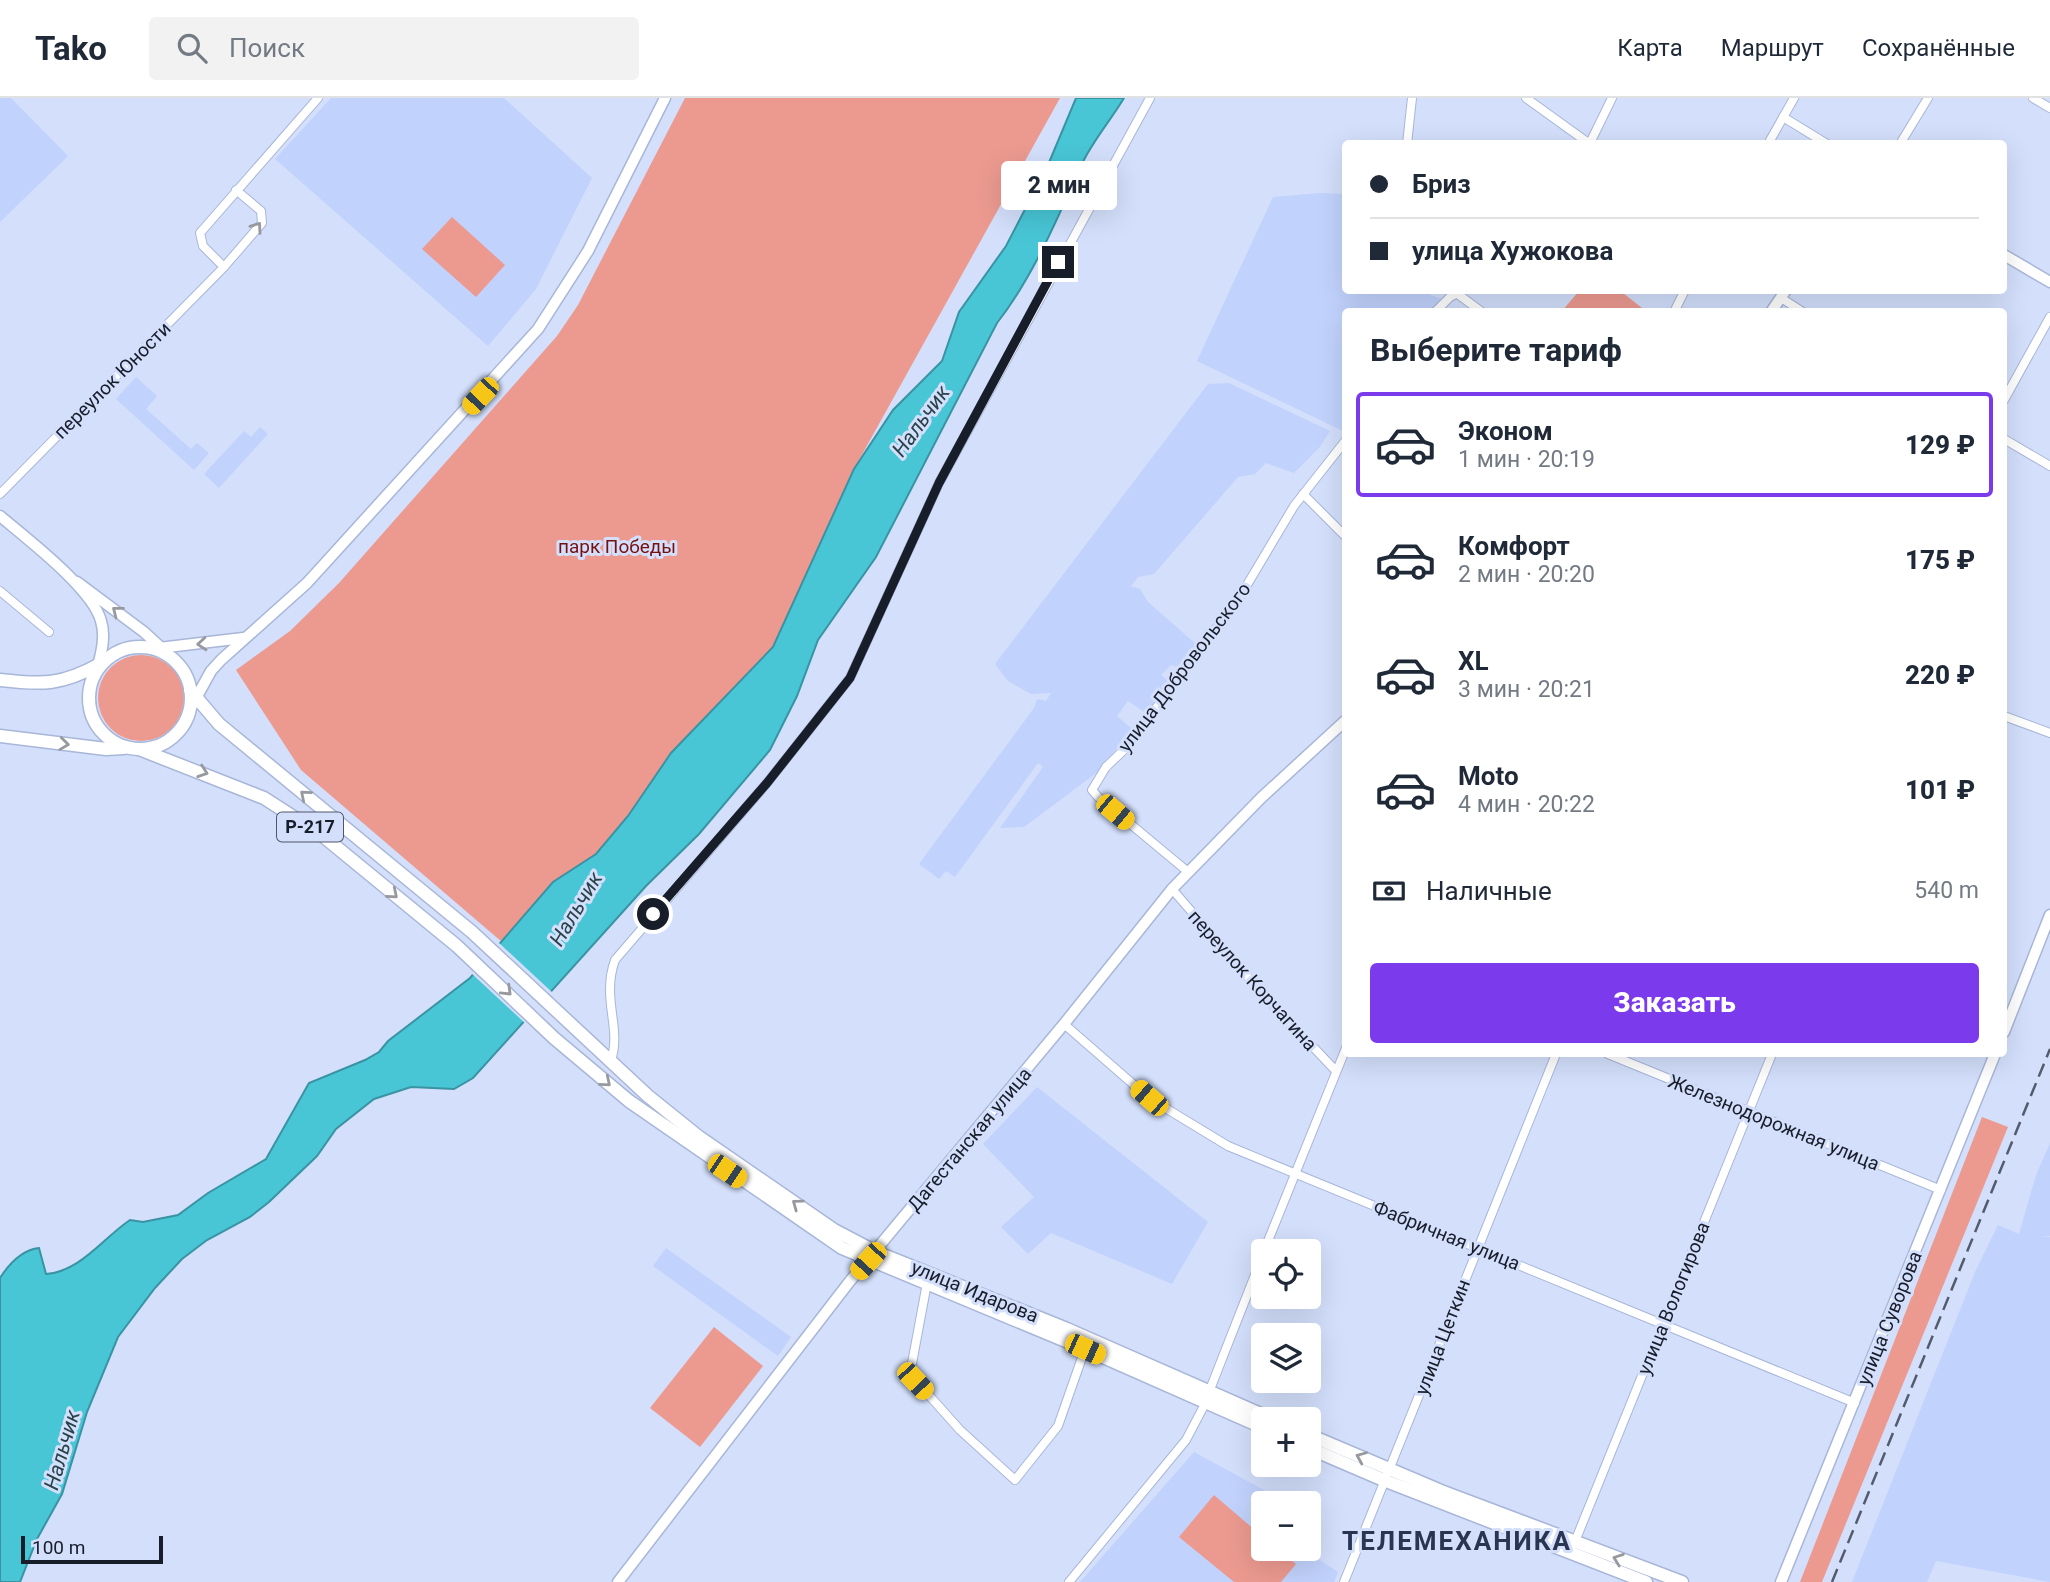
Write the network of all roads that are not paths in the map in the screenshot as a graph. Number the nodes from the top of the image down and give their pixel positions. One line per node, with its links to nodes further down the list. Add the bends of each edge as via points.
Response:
1 (318, 98): 18 (street)
2 (665, 98): 40 (street, via 587,251 538,329 307,583)
3 (1150, 98): 60 (street, via 939,483 850,678 615,961 608,986 615,1038)
4 (1412, 98): 12 (street)
5 (1526, 98): 13 (street)
6 (1612, 98): 14 (street)
7 (1794, 98): 11 (street)
8 (1928, 98): 17 (street)
9 (2033, 98): 10 (street)
10 (2050, 108)
11 (1783, 117): 15 (street); 16 (street)
12 (1407, 140)
13 (1585, 140)
14 (1592, 140)
15 (1770, 140)
16 (1820, 140)
17 (1902, 140)
18 (236, 190): 20 (street, via 200,233 203,246); 20 (street, переулок Юности, one-way to 18, via 264,218)
19 (2007, 257): 21 (street)
20 (224, 267): 33 (street, переулок Юности)
21 (2050, 282)
22 (1458, 294): 25 (street)
23 (1462, 294): 26 (street)
24 (1784, 294): 27 (street)
25 (1439, 308)
26 (1478, 308)
27 (1798, 308)
28 (2050, 317): 29 (street)
29 (2007, 395)
30 (2007, 441): 32 (street)
31 (1342, 445): 34 (street, улица Добровольского)
32 (2050, 466)
33 (0, 494)
34 (1303, 494): 36 (street); 50 (street, улица Добровольского, via 1241,594 1127,747 1105,767 1092,790)
35 (0, 516): 37 (street)
36 (1342, 533)
37 (72, 579): 41 (street, one-way to 37); 42 (street, via 101,619)
38 (0, 591): 39 (street, via 47,634)
39 (0, 597)
40 (243, 638): 41 (street, one-way to 41); 44 (street)
41 (161, 651): 42 (main road, via 131,648); 44 (main road, Р-217, via 186,675)
42 (100, 666): 43 (main road, via 54,683); 49 (main road, Р-217, via 89,696 90,710 104,734)
43 (0, 680)
44 (192, 699): 49 (main road, Р-217, via 186,720 171,738); 60 (main road, улица Идарова / Р-217, one-way to 44, via 472,932)
45 (2007, 717): 47 (street)
46 (1342, 723): 50 (street, Дагестанская улица)
47 (2050, 733)
48 (0, 736): 49 (main road, Р-217, one-way to 49)
49 (133, 748): 67 (main road, улица Идарова / Р-217, one-way to 67, via 216,776 282,808 457,946 554,1038 658,1123 823,1236)
50 (1187, 871): 51 (street, Дагестанская улица)
51 (1172, 889): 54 (street, Дагестанская улица); 61 (street, переулок Корчагина)
52 (2050, 915): 53 (street)
53 (2007, 1013)
54 (1064, 1024): 63 (street, Фабричная улица, via 1149,1098 1228,1146); 67 (street, Дагестанская улица)
55 (1342, 1057): 61 (street)
56 (1555, 1057): 66 (street, улица Цеткин)
57 (1615, 1057): 62 (street, Железнодорожная улица)
58 (1771, 1057): 62 (street, улица Вологирова)
59 (1994, 1057): 64 (street, улица Суворова)
60 (611, 1060): 67 (main road, улица Идарова / Р-217, one-way to 60, via 699,1136)
61 (1336, 1070): 63 (street)
62 (1748, 1113): 64 (street, Железнодорожная улица); 70 (street, улица Вологирова)
63 (1294, 1175): 65 (street); 66 (street, Фабричная улица)
64 (1941, 1190): 73 (street, улица Суворова)
65 (1269, 1239)
66 (1478, 1246): 70 (street, Фабричная улица); 78 (street, улица Цеткин)
67 (872, 1256): 68 (main road, улица Идарова / Р-217); 72 (main road, улица Идарова / Р-217, via 1067,1329); 81 (street, Дагестанская улица)
68 (927, 1283): 71 (main road, улица Идарова / Р-217); 71 (street, via 910,1374 960,1430 1015,1480 1058,1426)
69 (1251, 1285): 72 (street)
70 (1663, 1323): 73 (street, Фабричная улица); 79 (street, улица Вологирова)
71 (1085, 1349): 72 (main road, улица Идарова / Р-217)
72 (1207, 1397): 74 (main road, улица Идарова / Р-217); 75 (main road, улица Идарова / Р-217); 82 (street, via 1186,1440)
73 (1854, 1403): 86 (street, улица Суворова)
74 (1251, 1412)
75 (1251, 1421)
76 (1321, 1441): 78 (main road, one-way to 76)
77 (1321, 1452): 78 (main road)
78 (1388, 1476): 79 (main road); 80 (main road); 83 (street, улица Цеткин)
79 (1574, 1544): 85 (main road, one-way to 79)
80 (1623, 1578): 84 (main road)
81 (618, 1582)
82 (1069, 1582)
83 (1344, 1582)
84 (1646, 1582)
85 (1682, 1582)
86 (1781, 1582)

